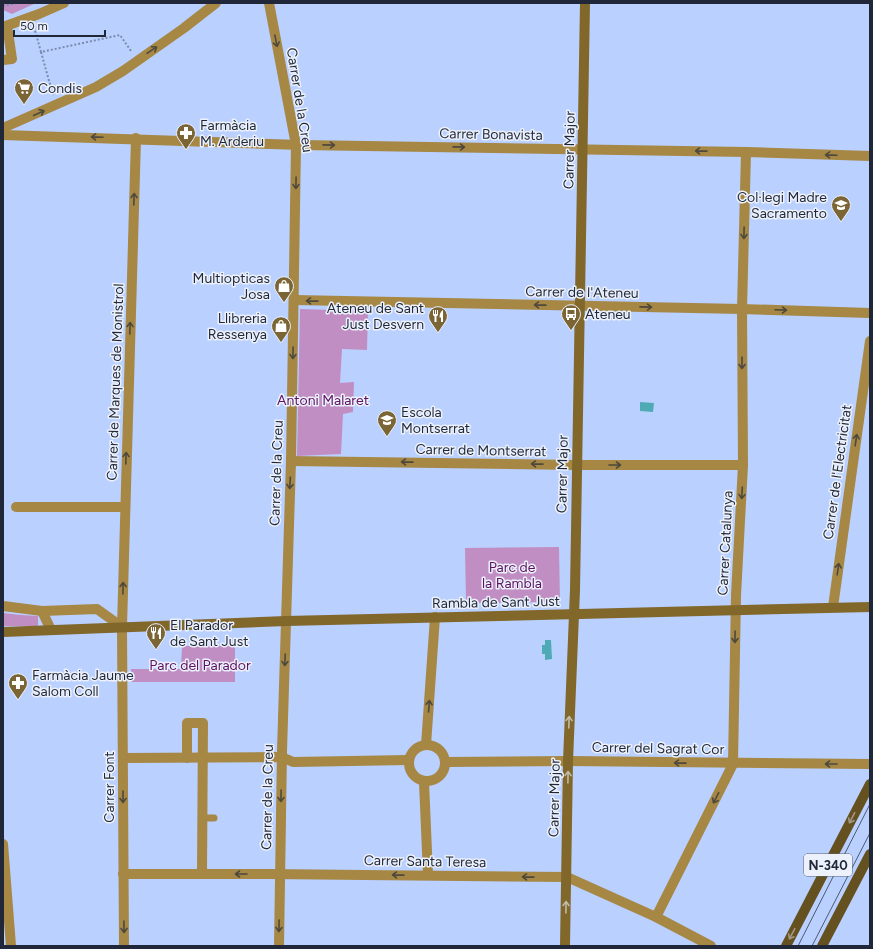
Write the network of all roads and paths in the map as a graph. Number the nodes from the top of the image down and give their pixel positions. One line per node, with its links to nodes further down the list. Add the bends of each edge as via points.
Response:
1 (16, 3): 6 (path)
2 (64, 3): 8 (street)
3 (216, 3): 12 (street, one-way to 3)
4 (268, 3): 17 (street, Carrer de la Creu, one-way to 17)
5 (585, 3): 18 (street, Carrer Major)
6 (3, 6)
7 (33, 25): 10 (path)
8 (3, 27)
9 (3, 33): 11 (street, via 8,32 12,59)
10 (41, 52): 12 (path, via 120,35); 13 (path)
11 (3, 60)
12 (138, 60): 13 (street, via 96,87)
13 (55, 105): 14 (street, one-way to 13)
14 (3, 128)
15 (3, 135): 16 (street, Carrer Bonavista, one-way to 15)
16 (136, 138): 17 (street, Carrer Bonavista); 30 (street, Carrer de Marques de Monistrol, one-way to 16)
17 (296, 145): 18 (street, Carrer Bonavista, one-way to 18); 21 (street, Carrer de la Creu, one-way to 21)
18 (583, 149): 19 (street, Carrer Bonavista, one-way to 18); 22 (street, Carrer Major)
19 (746, 152): 20 (street, Carrer Bonavista, one-way to 19); 23 (street, Carrer Catalunya, one-way to 23)
20 (870, 156)
21 (294, 300): 22 (street, Carrer de l'Ateneu, one-way to 21); 26 (street, Carrer de la Creu, one-way to 26)
22 (579, 306): 23 (street, Carrer de l'Ateneu, one-way to 23); 27 (street, Carrer Major)
23 (742, 309): 24 (street, Carrer de l'Ateneu, one-way to 24); 28 (street, Carrer Catalunya, one-way to 28)
24 (870, 314)
25 (870, 340): 32 (street, Carrer de l'Electricitat, one-way to 25)
26 (291, 461): 27 (street, Carrer de Montserrat, one-way to 26); 38 (street, Carrer de la Creu, one-way to 38)
27 (576, 465): 28 (street, Carrer de Montserrat, one-way to 28); 36 (street, Carrer Major)
28 (743, 465): 34 (street, Carrer Catalunya, one-way to 34)
29 (16, 507): 30 (street)
30 (125, 507): 39 (street, Carrer de Marques de Monistrol, one-way to 30)
31 (3, 606): 35 (street)
32 (833, 607): 33 (street, Rambla de Sant Just); 34 (street, Rambla de Sant Just)
33 (870, 607)
34 (736, 610): 36 (street, Rambla de Sant Just); 50 (street, Carrer Catalunya, one-way to 50)
35 (42, 611): 39 (street, via 97,609); 40 (street)
36 (573, 614): 37 (street, Rambla de Sant Just); 48 (street, Carrer Major, one-way to 36)
37 (435, 617): 38 (street, Rambla de Sant Just); 42 (street, one-way to 37)
38 (286, 621): 39 (street, Rambla de Sant Just); 43 (street, Carrer de la Creu, one-way to 43)
39 (122, 627): 40 (street, Rambla de Sant Just); 44 (street, Carrer Font)
40 (51, 630): 41 (street, Rambla de Sant Just)
41 (3, 632)
42 (426, 745): 47 (street, via 414,750); 49 (street, via 439,750)
43 (282, 757): 46 (street); 47 (street, via 293,762); 61 (street, Carrer de la Creu, one-way to 61)
44 (123, 758): 45 (street); 59 (street, Carrer Font, one-way to 59)
45 (187, 758): 46 (street); 46 (street, via 187,723 203,723)
46 (202, 758): 54 (street)
47 (408, 760): 52 (street, via 412,775)
48 (568, 761): 49 (street, Carrer del Sagrat Cor); 50 (street, Carrer del Sagrat Cor, one-way to 48); 63 (street, Carrer Major, one-way to 48)
49 (445, 762): 52 (street, via 444,770 439,777)
50 (733, 764): 51 (street, Carrer del Sagrat Cor, one-way to 50); 64 (street, Carrer Catalunya, one-way to 64)
51 (870, 764)
52 (424, 782): 62 (street)
53 (870, 784): 70 (main road, N-340, one-way to 70)
54 (202, 818): 55 (lane); 60 (street)
55 (214, 818)
56 (3, 844): 58 (street)
57 (870, 854): 71 (main road, N-340)
58 (4, 873): 65 (street)
59 (123, 874): 60 (street, Carrer Santa Teresa); 66 (street, Carrer Font, one-way to 66)
60 (202, 874): 61 (street, Carrer Santa Teresa, one-way to 60)
61 (280, 874): 62 (street, Carrer Santa Teresa, one-way to 61); 67 (street, Carrer de la Creu, one-way to 67)
62 (428, 876): 63 (street, Carrer Santa Teresa, one-way to 62)
63 (567, 877): 64 (street, Carrer Santa Teresa); 68 (street, Carrer Major, one-way to 63)
64 (656, 917): 69 (street, Carrer Santa Teresa)
65 (11, 946)
66 (124, 946)
67 (279, 946)
68 (565, 946)
69 (712, 946)
70 (786, 946)
71 (822, 946)

